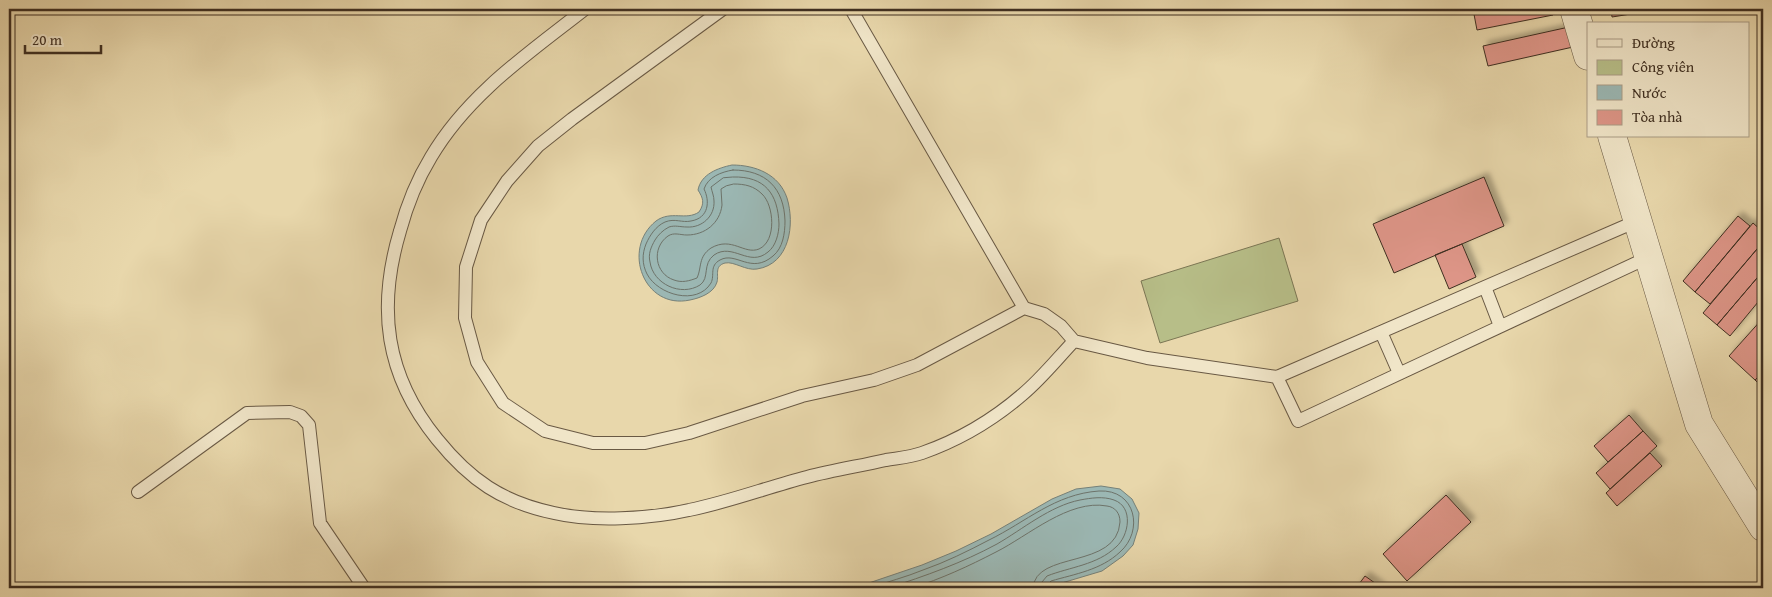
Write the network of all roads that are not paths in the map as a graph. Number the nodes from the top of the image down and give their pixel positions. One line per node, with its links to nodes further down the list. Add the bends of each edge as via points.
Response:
1 (585, 9): 13 (lane, via 501,75 463,111 431,157 409,200 392,258 387,307 391,343 402,382 423,422 451,456 479,482 515,502 555,514 598,518 688,511 810,476 920,453 975,429 1023,394)
2 (723, 9): 10 (lane, via 538,146 507,181 481,220 466,267 465,318 477,362 503,403 545,430 593,443 645,442 689,433 802,396 874,380 917,366)
3 (851, 9): 10 (lane)
4 (1574, 9): 5 (street)
5 (1587, 53)
6 (1613, 138): 7 (street)
7 (1637, 221): 8 (street); 9 (lane)
8 (1649, 256): 11 (lane); 17 (street, via 1699,424)
9 (1486, 287): 11 (lane); 12 (lane)
10 (1024, 308): 13 (lane, via 1044,314)
11 (1500, 326): 14 (lane)
12 (1381, 332): 14 (lane); 15 (lane)
13 (1074, 341): 15 (lane, via 1147,358)
14 (1399, 374): 15 (lane, via 1298,421)
15 (1277, 377)
16 (138, 492): 18 (lane, via 247,413 290,412 301,416 309,424 320,524)
17 (1763, 527)
18 (364, 588)

